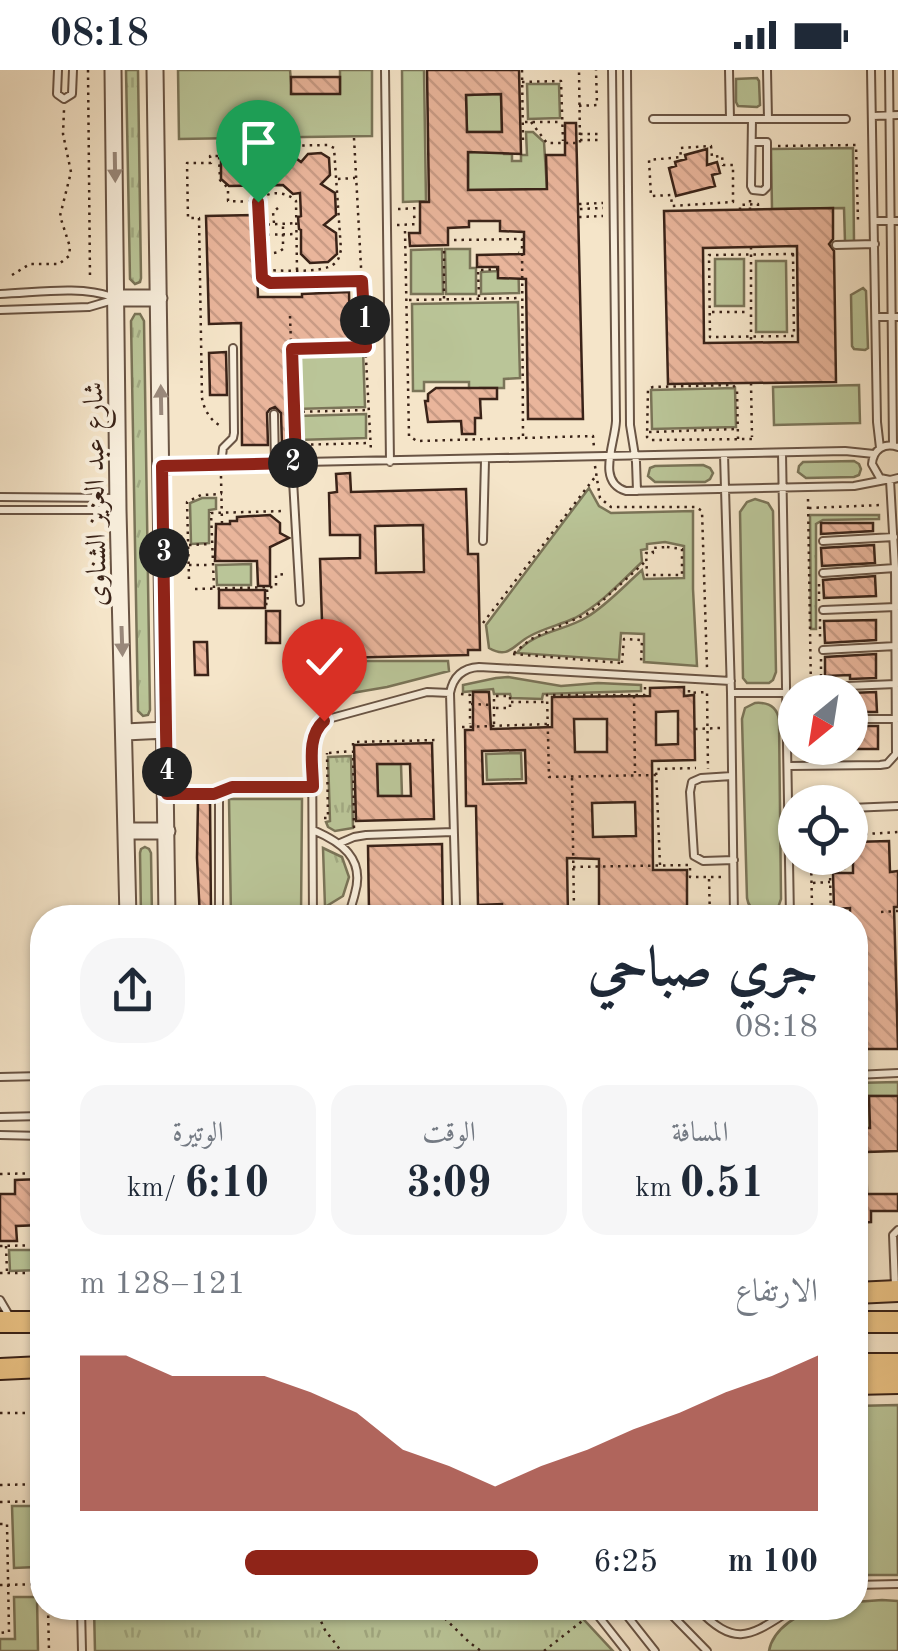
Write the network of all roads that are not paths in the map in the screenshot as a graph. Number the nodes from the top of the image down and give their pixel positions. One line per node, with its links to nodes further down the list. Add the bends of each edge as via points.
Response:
1 (58, 70): 13 (lane)
2 (73, 70): 12 (lane)
3 (113, 70): 32 (street, شارع عبد العزيز الشناوى, one-way to 32)
4 (155, 70): 33 (street)
5 (385, 70): 47 (lane)
6 (612, 70): 22 (lane)
7 (627, 70): 23 (lane)
8 (729, 70): 17 (lane)
9 (767, 70): 19 (lane)
10 (872, 70): 15 (lane)
11 (889, 70): 14 (lane)
12 (73, 82): 13 (lane); 13 (lane, via 72,94 64,98)
13 (57, 83)
14 (894, 115): 15 (lane); 25 (lane)
15 (873, 116): 24 (lane)
16 (653, 119): 17 (lane)
17 (730, 119): 18 (lane)
18 (752, 119): 19 (lane); 21 (lane)
19 (768, 119): 20 (lane)
20 (846, 119)
21 (752, 142): 21 (lane, via 751,186 767,189 767,146)
22 (614, 202): 23 (lane); 29 (lane)
23 (628, 202): 28 (lane)
24 (875, 221): 25 (lane); 26 (lane)
25 (894, 221): 37 (lane)
26 (875, 244): 27 (lane); 36 (lane)
27 (836, 245)
28 (628, 252): 29 (lane); 44 (lane)
29 (614, 253): 45 (lane)
30 (56, 292): 31 (lane); 32 (lane); 34 (lane)
31 (0, 294)
32 (117, 298): 33 (street); 34 (lane); 57 (street, شارع عبد العزيز الشناوى)
33 (159, 298): 51 (street, one-way to 33)
34 (56, 308): 35 (lane)
35 (0, 310)
36 (877, 317): 37 (lane); 41 (lane)
37 (895, 317): 40 (lane)
38 (233, 348): 49 (lane, via 233,438 222,448)
39 (274, 414): 50 (lane)
40 (896, 446): 41 (lane)
41 (877, 451): 42 (lane); 52 (lane, via 873,469)
42 (782, 453): 43 (lane); 53 (lane)
43 (724, 454): 44 (lane); 54 (lane)
44 (635, 456): 45 (lane); 55 (lane)
45 (611, 457): 46 (lane); 55 (lane, via 612,483)
46 (485, 460): 47 (lane); 60 (lane)
47 (390, 462): 48 (lane)
48 (294, 463): 50 (lane); 64 (lane)
49 (221, 464): 50 (lane); 51 (lane)
50 (275, 464)
51 (162, 466): 78 (street)
52 (891, 479): 53 (lane); 59 (lane)
53 (783, 488): 54 (lane); 69 (lane)
54 (725, 489): 55 (lane); 70 (lane)
55 (637, 491)
56 (0, 497): 57 (lane)
57 (118, 504): 58 (lane); 79 (street, شارع عبد العزيز الشناوى, one-way to 79)
58 (0, 510)
59 (894, 538): 61 (lane); 62 (lane)
60 (483, 541)
61 (822, 541)
62 (895, 568): 63 (lane); 65 (lane)
63 (823, 573)
64 (300, 602)
65 (896, 607): 66 (lane); 67 (lane)
66 (823, 610)
67 (896, 646): 68 (lane); 71 (lane)
68 (823, 650)
69 (787, 675)
70 (731, 681): 74 (lane, via 472,667 456,676); 75 (lane)
71 (896, 684): 72 (lane); 77 (lane)
72 (868, 685)
73 (778, 692): 75 (lane)
74 (450, 693): 83 (lane, via 427,692 324,721 312,738); 91 (lane)
75 (732, 693): 81 (lane)
76 (868, 719): 77 (lane)
77 (896, 719): 80 (lane, via 896,754 886,764)
78 (166, 730): 79 (street); 85 (street)
79 (125, 732): 90 (street, شارع عبد العزيز الشناوى)
80 (789, 766): 82 (lane)
81 (732, 776): 93 (lane); 93 (lane, via 695,780 690,789 693,854 702,861)
82 (790, 785)
83 (313, 787): 84 (lane); 89 (lane)
84 (219, 792): 85 (lane); 97 (lane)
85 (167, 794): 88 (street)
86 (898, 806): 87 (lane)
87 (868, 807)
88 (167, 830): 90 (street); 96 (street)
89 (314, 830): 92 (lane); 98 (lane)
90 (127, 831): 95 (street, شارع عبد العزيز الشناوى)
91 (453, 832): 92 (lane, via 354,836); 100 (lane)
92 (340, 844): 99 (lane, via 356,871)
93 (734, 860): 101 (lane)
94 (791, 875): 102 (lane)
95 (128, 905)
96 (167, 905)
97 (219, 905)
98 (313, 905)
99 (352, 905)
100 (455, 905)
101 (734, 905)
102 (790, 905)
103 (898, 1072): 104 (lane)
104 (868, 1073)
105 (30, 1076): 106 (lane)
106 (0, 1077)
107 (0, 1116): 108 (lane)
108 (30, 1116)
109 (0, 1135): 110 (lane)
110 (30, 1136)
111 (898, 1230): 112 (lane)
112 (897, 1291): 113 (highway)
113 (868, 1292)
114 (0, 1300): 115 (lane)
115 (6, 1322)
116 (868, 1322): 117 (highway)
117 (898, 1322)
118 (868, 1364): 119 (highway)
119 (898, 1364)
120 (0, 1368): 121 (highway)
121 (30, 1368)
122 (898, 1383): 123 (highway)
123 (868, 1384)
124 (868, 1584): 125 (lane)
125 (898, 1584)
126 (81, 1620): 132 (lane)
127 (602, 1620): 133 (lane)
128 (630, 1620): 134 (lane)
129 (677, 1620): 135 (lane)
130 (711, 1620): 131 (lane, via 735,1635)
131 (775, 1620)
132 (82, 1651)
133 (626, 1651)
134 (655, 1651)
135 (707, 1651)

